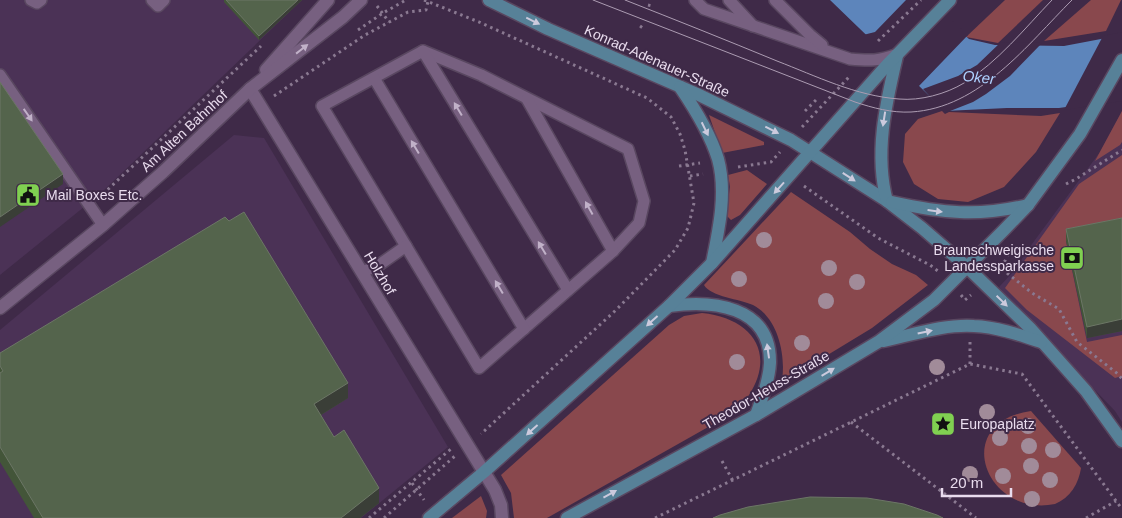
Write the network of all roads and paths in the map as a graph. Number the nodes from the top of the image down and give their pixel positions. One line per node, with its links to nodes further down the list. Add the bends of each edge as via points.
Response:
1 (31, 0): 2 (lane, via 37,3)
2 (41, 0)
3 (152, 0): 4 (lane, via 158,6)
4 (164, 0)
5 (328, 0): 28 (street, Am Alten Bahnhof)
6 (354, 0): 15 (street, Am Alten Bahnhof)
7 (490, 0): 27 (main road, Konrad-Adenauer-Straße, one-way to 27, via 548,29)
8 (695, 0): 17 (lane, via 704,9)
9 (729, 0): 17 (lane)
10 (775, 0): 21 (lane, via 810,35)
11 (921, 0): 19 (path)
12 (950, 0): 24 (main road)
13 (367, 1): 15 (street, Am Alten Bahnhof); 16 (path)
14 (426, 1): 16 (path, via 426,10 408,12); 37 (path, via 647,98 671,117 680,134)
15 (343, 17): 28 (street, Am Alten Bahnhof, one-way to 15)
16 (388, 22): 29 (path)
17 (754, 27): 21 (lane)
18 (266, 41): 46 (path)
19 (874, 46)
20 (423, 51): 26 (lane); 31 (lane, via 481,75); 55 (lane, one-way to 20)
21 (832, 51): 22 (lane)
22 (863, 60): 24 (lane); 33 (path)
23 (1122, 60): 45 (main road, via 1093,113)
24 (887, 65): 35 (main road); 44 (main road, one-way to 44, via 882,142)
25 (0, 75): 46 (lane, one-way to 46)
26 (374, 78): 48 (lane, via 322,106); 58 (lane, one-way to 26)
27 (680, 86): 33 (main road, Konrad-Adenauer-Straße, one-way to 33); 50 (main road, one-way to 50, via 704,127 719,165 722,198)
28 (250, 89): 47 (street, Am Alten Bahnhof); 52 (street, Holzhof)
29 (274, 96)
30 (818, 98): 32 (path)
31 (527, 99): 49 (lane, one-way to 31); 49 (lane, via 628,149 644,201 639,223)
32 (805, 111)
33 (791, 140): 35 (main road, Konrad-Adenauer-Straße); 39 (path, via 771,162)
34 (1122, 150): 43 (path)
35 (812, 152): 44 (main road, one-way to 44); 50 (main road, one-way to 50)
36 (708, 161): 37 (path)
37 (688, 164): 38 (path); 41 (path)
38 (679, 166)
39 (734, 168)
40 (711, 172): 41 (path)
41 (690, 176): 67 (path, via 694,203 688,228 675,250 616,310)
42 (800, 184): 54 (path, via 878,238)
43 (1066, 184)
44 (887, 201): 45 (main road, one-way to 45, via 926,210 968,214); 51 (main road)
45 (1028, 205): 51 (main road)
46 (90, 206): 47 (lane)
47 (103, 225): 57 (street, Am Alten Bahnhof)
48 (406, 246): 52 (lane, via 379,265); 58 (lane, via 478,368)
49 (613, 251): 55 (lane)
50 (712, 263): 56 (main road)
51 (967, 267): 60 (main road, Theodor-Heuss-Straße, via 934,300); 61 (main road, one-way to 61)
52 (362, 272): 67 (street, Holzhof)
53 (1007, 273): 63 (path, via 1059,309 1077,342)
54 (941, 274)
55 (568, 290): 58 (lane)
56 (668, 306): 64 (main road, one-way to 56, via 770,365 767,342 757,324 726,307 689,303); 70 (main road, one-way to 70)
57 (0, 308)
58 (524, 329)
59 (970, 334): 62 (path)
60 (878, 342): 61 (main road, one-way to 61, via 942,328 974,326); 64 (main road, Theodor-Heuss-Straße, one-way to 60)
61 (1044, 343): 66 (main road, via 1086,391)
62 (970, 364): 65 (path); 76 (path, via 1022,374)
63 (1122, 379)
64 (756, 415): 83 (main road, Theodor-Heuss-Straße, one-way to 64)
65 (851, 422): 73 (path); 85 (path)
66 (1122, 441)
67 (468, 446): 70 (street, Holzhof); 72 (path)
68 (453, 448): 71 (path)
69 (722, 461): 73 (path)
70 (484, 472): 81 (main road); 82 (street, via 501,505)
71 (423, 473): 72 (path); 74 (path)
72 (428, 480): 75 (path)
73 (733, 481): 84 (path)
74 (412, 483): 75 (path); 79 (path)
75 (417, 490): 77 (path); 80 (path)
76 (1116, 500): 78 (path); 86 (path)
77 (426, 503)
78 (1122, 509)
79 (369, 518)
80 (384, 518)
81 (429, 518)
82 (502, 518)
83 (567, 518)
84 (655, 518)
85 (976, 518)
86 (1086, 518)

